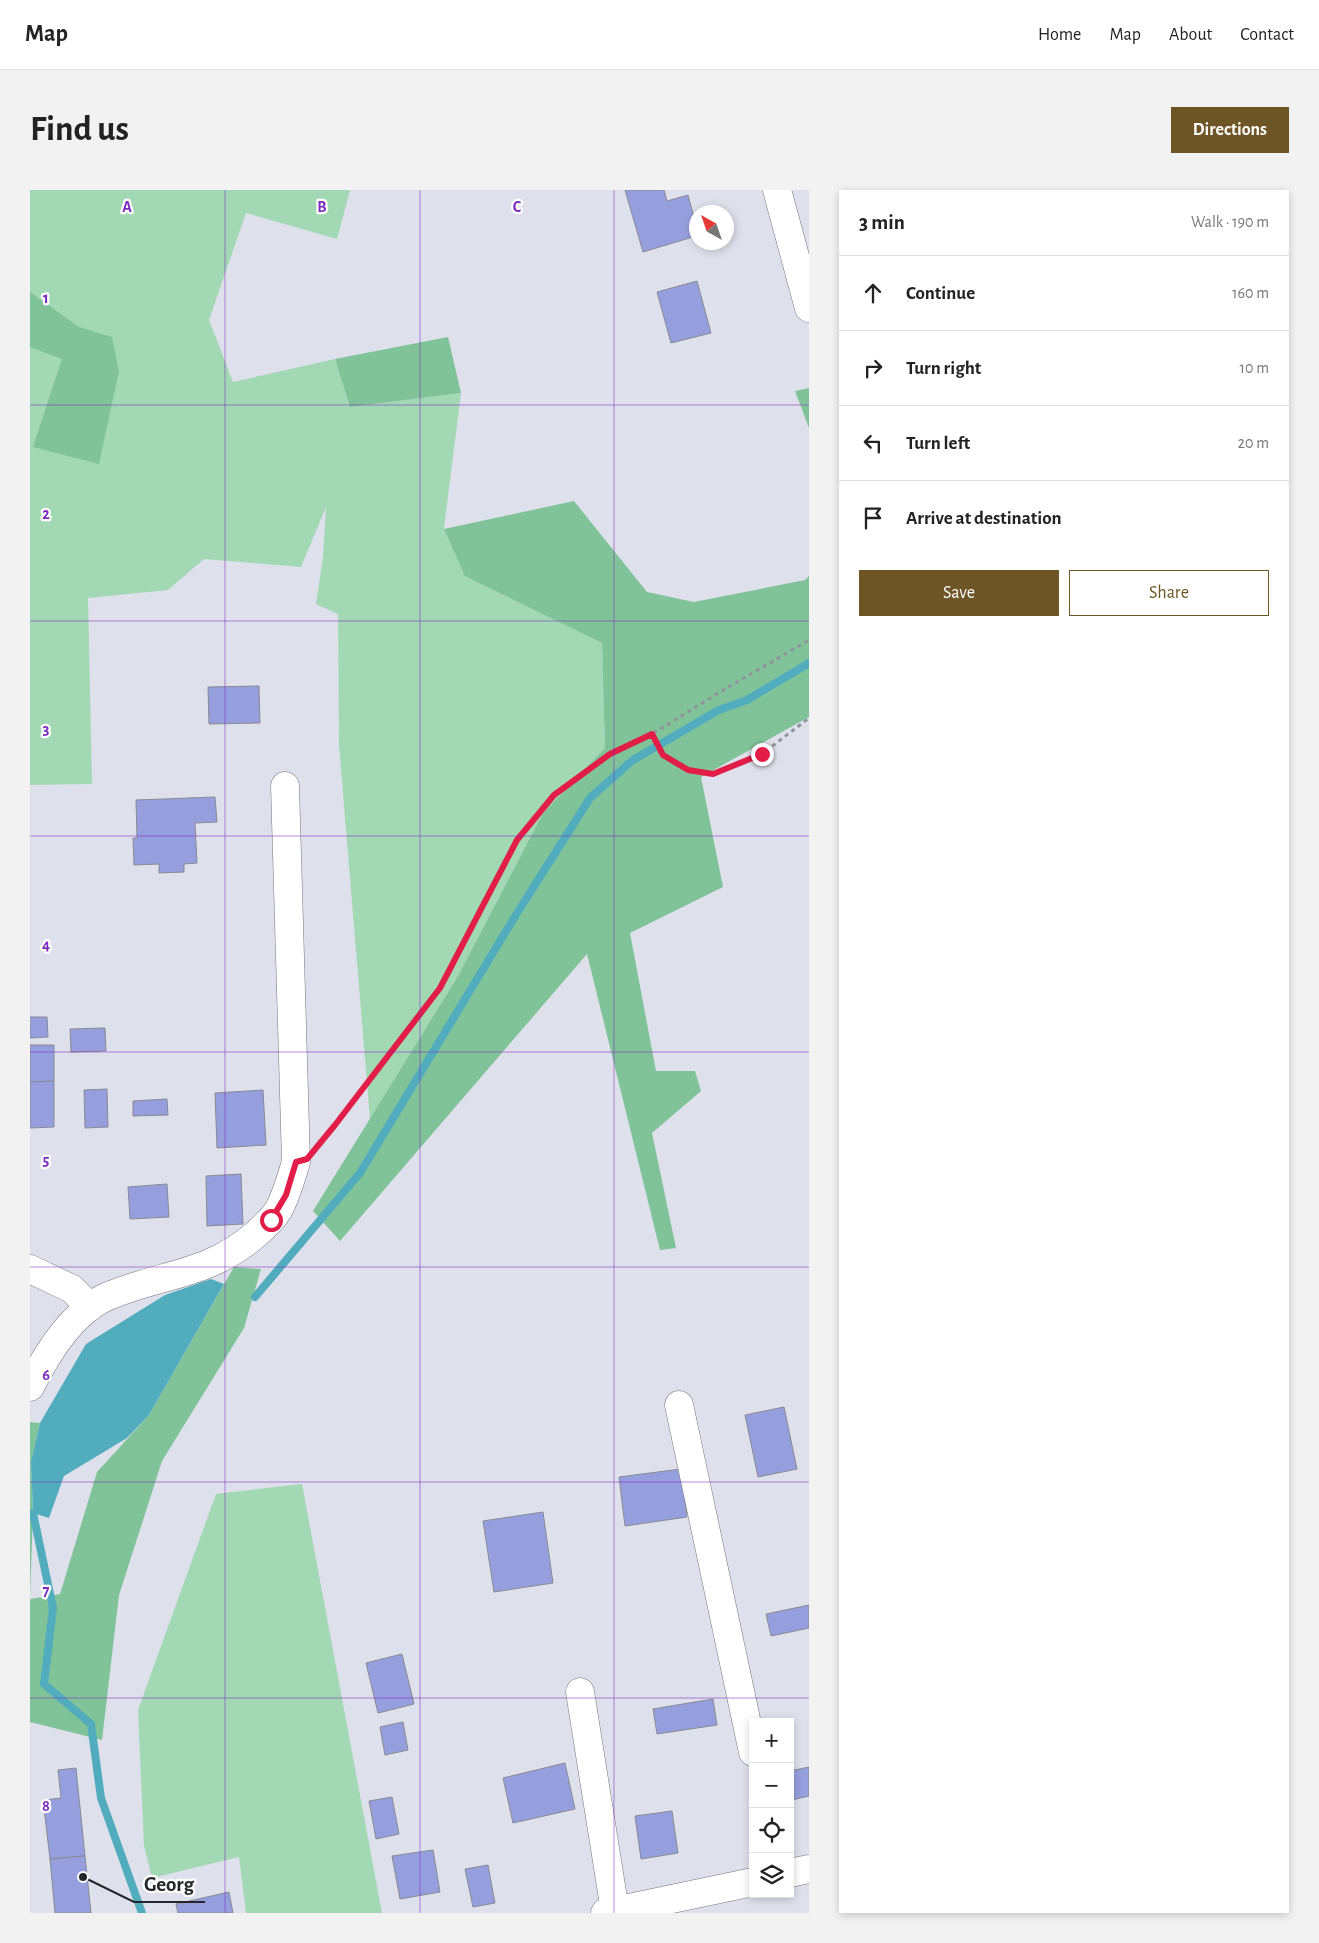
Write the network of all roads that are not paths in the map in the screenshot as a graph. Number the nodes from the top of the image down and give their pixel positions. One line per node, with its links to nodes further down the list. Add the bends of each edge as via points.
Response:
1 (777, 190): 2 (street)
2 (809, 308)
3 (285, 786): 5 (street, via 296,1162 286,1195 271,1220 247,1242 225,1256 196,1269 103,1298)
4 (30, 1269): 5 (street, via 72,1289)
5 (90, 1307): 6 (street, via 43,1360)
6 (30, 1387)
7 (679, 1405): 9 (street)
8 (580, 1692): 14 (street)
9 (749, 1733)
10 (809, 1869): 11 (street)
11 (794, 1872)
12 (749, 1883): 13 (street)
13 (655, 1908): 14 (street)
14 (610, 1912)

